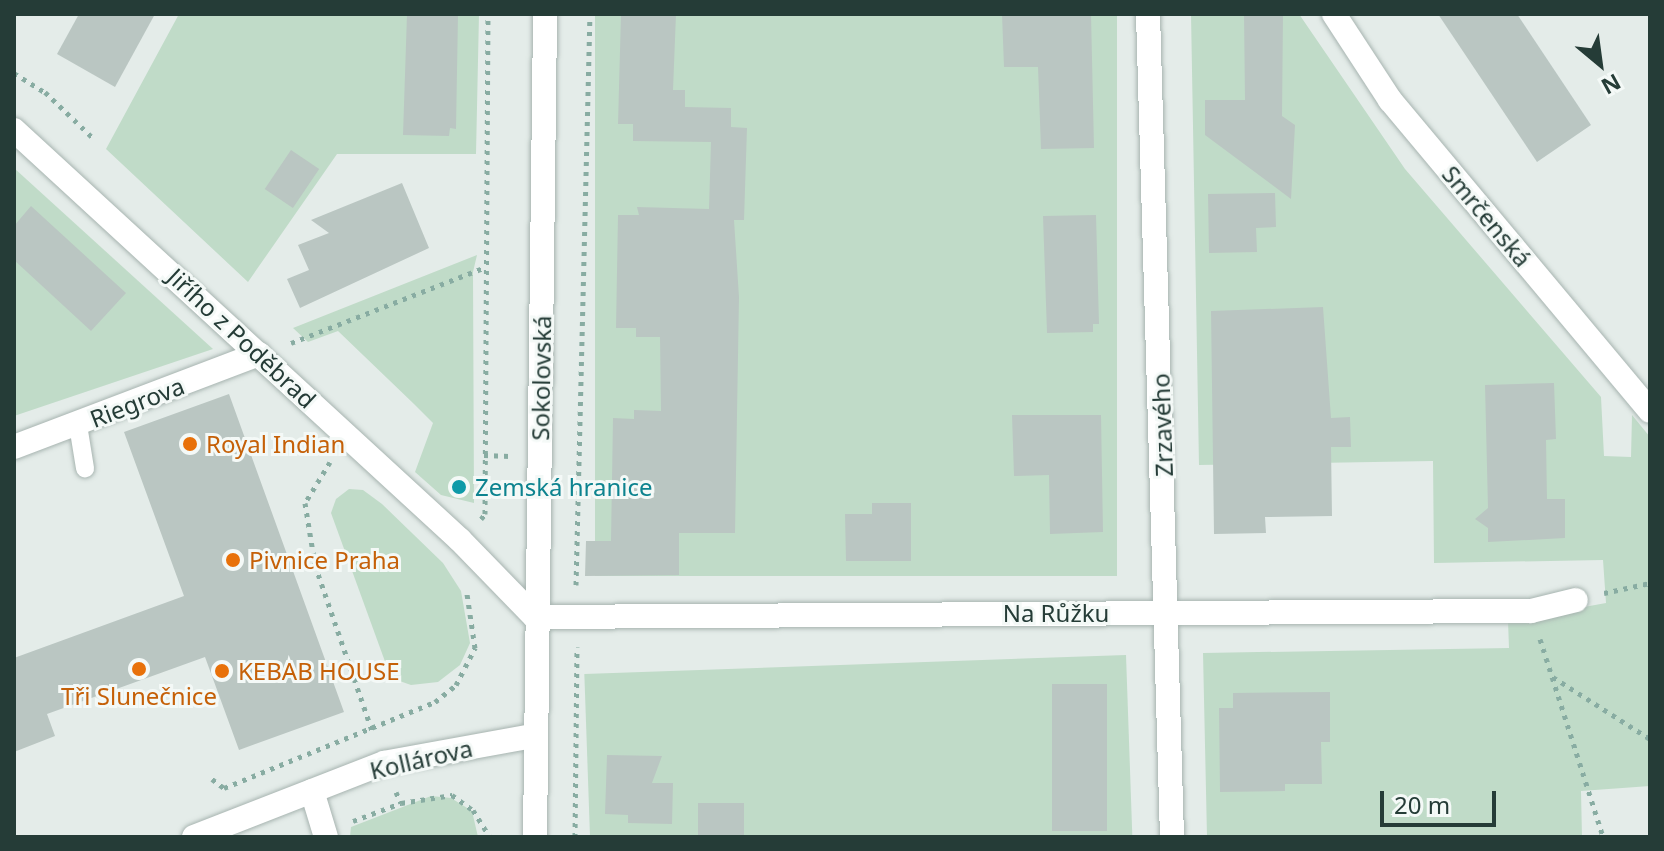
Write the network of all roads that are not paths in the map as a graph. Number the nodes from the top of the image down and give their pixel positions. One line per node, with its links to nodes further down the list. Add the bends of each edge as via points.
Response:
1 (545, 14): 12 (street, Sokolovská)
2 (1148, 14): 11 (street, Zrzavého)
3 (1334, 14): 6 (street, Smrčenská, via 1390,100)
4 (14, 130): 5 (street, Jiřího z Poděbrad)
5 (259, 354): 7 (street, Riegrova); 12 (street, Jiřího z Poděbrad, via 460,540)
6 (1650, 411)
7 (78, 425): 8 (street, Riegrova); 9 (lane)
8 (14, 447)
9 (85, 468)
10 (1576, 600): 11 (street, Na Růžku, via 1531,611)
11 (1168, 612): 12 (street, Na Růžku); 18 (street, Zrzavého)
12 (535, 617): 13 (street, Sokolovská)
13 (533, 736): 14 (street, Kollárova, via 384,763); 17 (street, Sokolovská)
14 (312, 791): 15 (street, Kollárova); 16 (street)
15 (194, 837)
16 (326, 837)
17 (535, 837)
18 (1172, 837)

